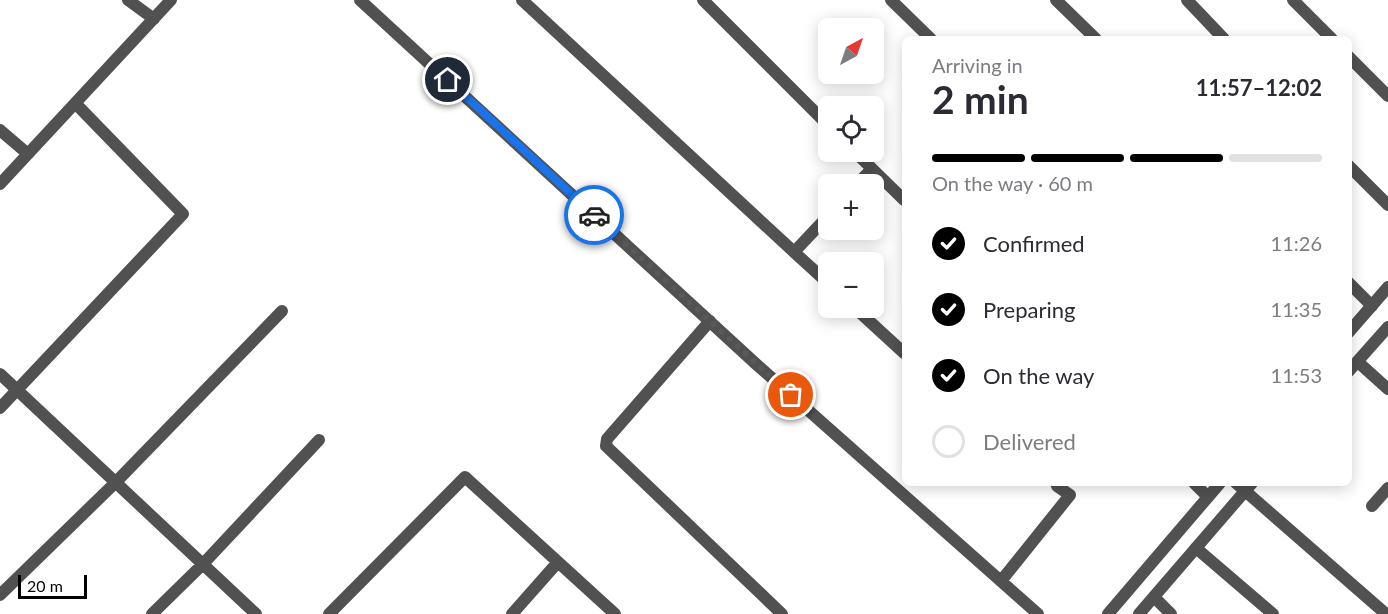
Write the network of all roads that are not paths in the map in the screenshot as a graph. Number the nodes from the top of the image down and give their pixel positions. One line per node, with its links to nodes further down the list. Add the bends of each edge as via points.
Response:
1 (128, 0): 10 (street)
2 (171, 0): 10 (street)
3 (360, 0): 36 (street)
4 (522, 0): 29 (street)
5 (703, 0): 18 (street)
6 (891, 0): 11 (street)
7 (1056, 0): 12 (street)
8 (1187, 0): 13 (street)
9 (1293, 0): 14 (street)
10 (154, 19): 17 (street)
11 (928, 36)
12 (1093, 36)
13 (1221, 36)
14 (1329, 36)
15 (1352, 60): 16 (street)
16 (1388, 96)
17 (76, 104): 20 (street); 44 (street, via 183,214)
18 (818, 115)
19 (0, 130): 20 (street)
20 (28, 154): 25 (street)
21 (865, 162): 22 (street)
22 (872, 169): 24 (street); 26 (street)
23 (1352, 169): 27 (street)
24 (867, 174)
25 (0, 184)
26 (902, 198)
27 (1388, 205)
28 (818, 227): 29 (street)
29 (794, 252): 30 (street)
30 (818, 274)
31 (1352, 286): 33 (street)
32 (1388, 287): 33 (street)
33 (1372, 306): 38 (street)
34 (282, 311): 47 (street)
35 (866, 318): 39 (street)
36 (710, 321): 58 (street); 66 (street, via 607,439 606,446)
37 (1388, 327): 40 (street)
38 (1352, 328)
39 (902, 351)
40 (1358, 362): 41 (street); 43 (street)
41 (1352, 368)
42 (0, 374): 44 (street)
43 (1388, 388)
44 (17, 390): 45 (street); 47 (street)
45 (0, 408)
46 (319, 440): 57 (street)
47 (115, 483): 57 (street); 59 (street)
48 (1059, 486): 58 (street, via 1070,495)
49 (1197, 486): 53 (street)
50 (1217, 486): 53 (street)
51 (1244, 486): 55 (street); 72 (street)
52 (1388, 488): 54 (street)
53 (1208, 497): 68 (street)
54 (1372, 506)
55 (1196, 548): 60 (street); 71 (street)
56 (558, 562): 63 (street, via 465,477); 64 (street); 65 (street)
57 (202, 564): 61 (street); 62 (street)
58 (1001, 581): 67 (street)
59 (0, 595)
60 (1154, 597): 69 (street); 70 (street)
61 (152, 614)
62 (256, 614)
63 (329, 614)
64 (512, 614)
65 (615, 614)
66 (782, 614)
67 (1038, 614)
68 (1108, 614)
69 (1139, 614)
70 (1171, 614)
71 (1273, 614)
72 (1386, 614)

